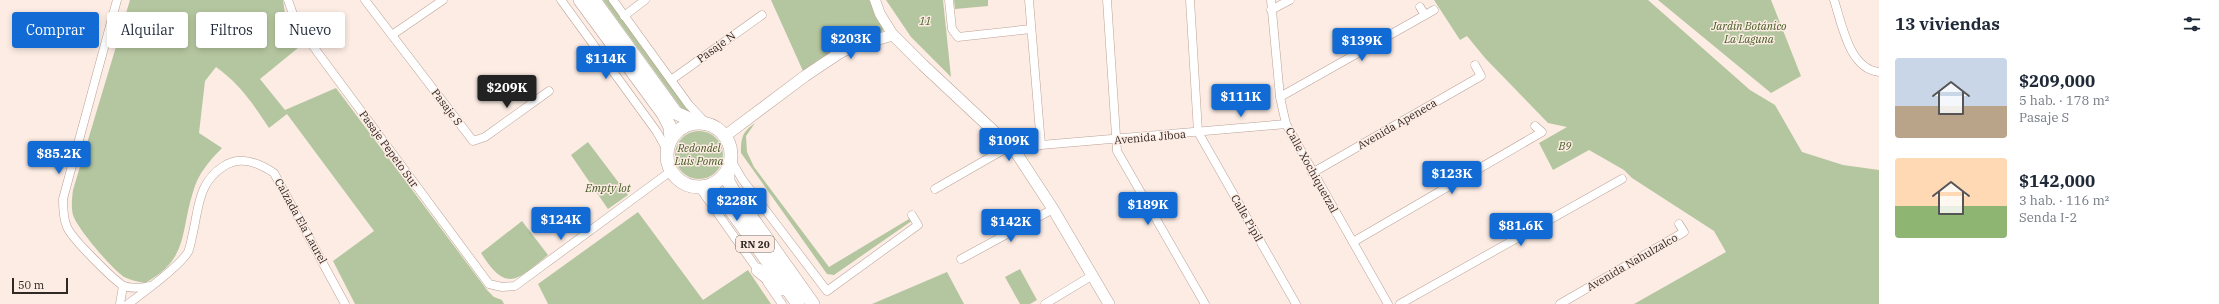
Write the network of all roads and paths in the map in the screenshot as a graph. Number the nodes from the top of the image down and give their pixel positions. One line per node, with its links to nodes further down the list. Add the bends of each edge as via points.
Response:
1 (117, 0): 55 (street, via 63,199 63,212 67,227 77,241)
2 (288, 0): 42 (street, Pasaje Pepeto Sur, via 295,20 318,53 489,284 515,286)
3 (365, 0): 26 (street, Pasaje S)
4 (443, 0): 26 (street)
5 (561, 0): 38 (street)
6 (580, 0): 38 (highway, via 664,114 670,127)
7 (594, 0): 32 (highway, via 676,113)
8 (613, 0): 23 (street)
9 (646, 0): 23 (street)
10 (875, 0): 25 (street, via 880,14)
11 (949, 0): 24 (street, via 952,28 958,37)
12 (1029, 0): 24 (street)
13 (1107, 0): 37 (street)
14 (1190, 0): 35 (street)
15 (1271, 0): 19 (street, Calle Xochiquetzal)
16 (1290, 0): 19 (street)
17 (1834, 0): 28 (street, via 1853,54 1860,65)
18 (1420, 7): 22 (street)
19 (1271, 10): 31 (street, Calle Xochiquetzal)
20 (1434, 10): 22 (street)
21 (762, 15): 29 (street, Pasaje N)
22 (1425, 15): 31 (street)
23 (624, 16): 29 (street)
24 (1031, 29): 39 (street)
25 (893, 34): 36 (main road, via 856,45 838,54 804,76); 40 (main road)
26 (392, 35): 30 (street, Pasaje S, via 473,141 485,137)
27 (1475, 65): 43 (street, Avenida Apeneca, via 1481,76)
28 (1879, 72)
29 (671, 80): 32 (street)
30 (549, 91)
31 (1280, 97): 33 (street, Calle Xochiquetzal)
32 (701, 123): 36 (highway, via 719,129); 38 (highway, via 683,126)
33 (1286, 124): 35 (street, Avenida Jiboa); 43 (street, Calle Xochiquetzal)
34 (1535, 126): 50 (street, via 1542,132)
35 (1198, 132): 37 (street, Avenida Jiboa); 64 (street, Calle Pipil)
36 (725, 136): 41 (highway, RN 20, via 730,145)
37 (1117, 140): 39 (street, Avenida Jiboa); 63 (street, via 1117,151)
38 (669, 145): 42 (highway, via 667,159)
39 (1041, 145): 40 (street, Avenida Jiboa)
40 (1012, 149): 46 (street, Avenida Jiboa); 47 (main road)
41 (730, 165): 45 (highway, via 722,178); 48 (street, via 827,291 918,225); 60 (highway, RN 20, via 728,181 734,194)
42 (671, 171): 45 (highway, RN 20, via 683,183)
43 (1312, 173): 50 (street, Calle Xochiquetzal)
44 (1622, 179): 66 (street)
45 (704, 187): 52 (street); 56 (highway, RN 20, via 725,202)
46 (935, 189)
47 (1053, 209): 51 (street); 53 (main road)
48 (912, 215)
49 (1679, 224): 67 (street, Avenida Nahulzalco, via 1684,232)
50 (1353, 242): 65 (street, Calle Xochiquetzal)
51 (960, 259)
52 (758, 270): 56 (highway)
53 (1093, 275): 61 (street); 62 (main road)
54 (153, 285): 55 (street, via 143,288); 58 (street, Calzada Ela Laurel); 59 (street, Calzada Ela Laurel, via 188,252 204,184 213,172 228,163 246,160 261,164 274,173)
55 (123, 286): 57 (street)
56 (792, 302)
57 (120, 304)
58 (128, 304)
59 (345, 304)
60 (813, 304)
61 (1045, 304)
62 (1109, 304)
63 (1205, 304)
64 (1296, 304)
65 (1388, 304)
66 (1400, 304)
67 (1560, 304)

